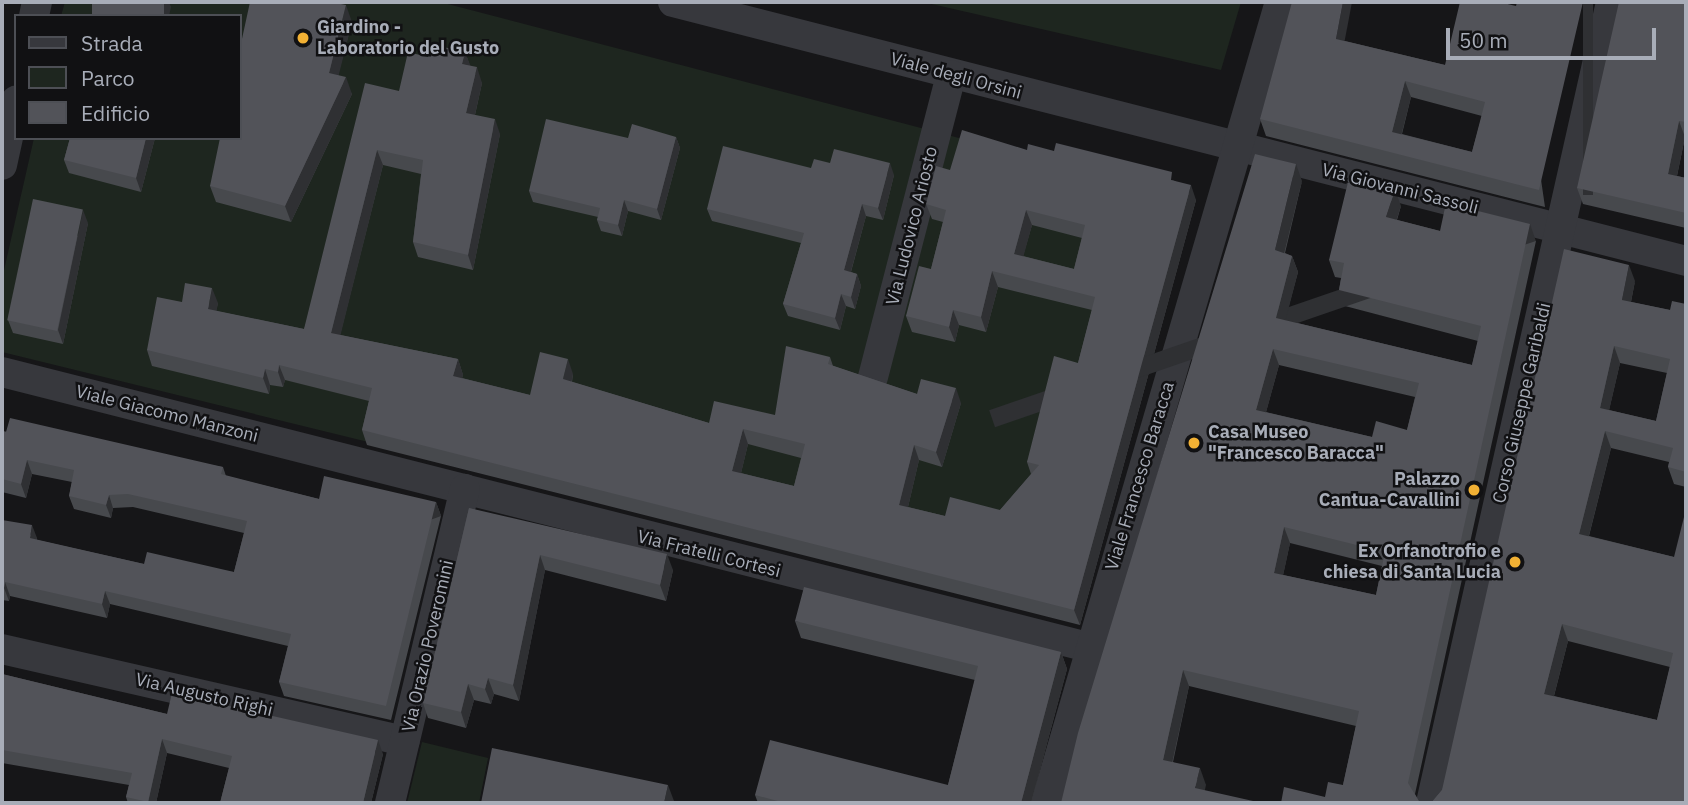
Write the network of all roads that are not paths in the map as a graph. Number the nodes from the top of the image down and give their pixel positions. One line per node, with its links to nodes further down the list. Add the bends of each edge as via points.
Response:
1 (673, 2): 4 (street, Viale degli Orsini)
2 (1280, 2): 6 (street, Viale Francesco Baracca)
3 (1611, 2): 8 (street, Corso Giuseppe Garibaldi)
4 (951, 75): 6 (street, Viale degli Orsini); 11 (street, Via Ludovico Ariosto)
5 (14, 109): 7 (street)
6 (1238, 149): 8 (street, Via Giovanni Sassoli); 14 (street, Viale Francesco Baracca)
7 (2, 165)
8 (1561, 229): 9 (street, Via Giovanni Sassoli); 19 (street, Corso Giuseppe Garibaldi)
9 (1686, 261)
10 (2, 372): 12 (street, Viale Giacomo Manzoni)
11 (873, 377)
12 (332, 456): 13 (street, Via Fratelli Cortesi)
13 (465, 489): 14 (street, Via Fratelli Cortesi); 16 (street, Via Orazio Poveromini)
14 (1088, 647): 18 (street, Viale Francesco Baracca)
15 (2, 649): 16 (street, Via Augusto Righi)
16 (405, 741): 17 (street, Via Orazio Poveromini)
17 (390, 803)
18 (1046, 803)
19 (1431, 803)

